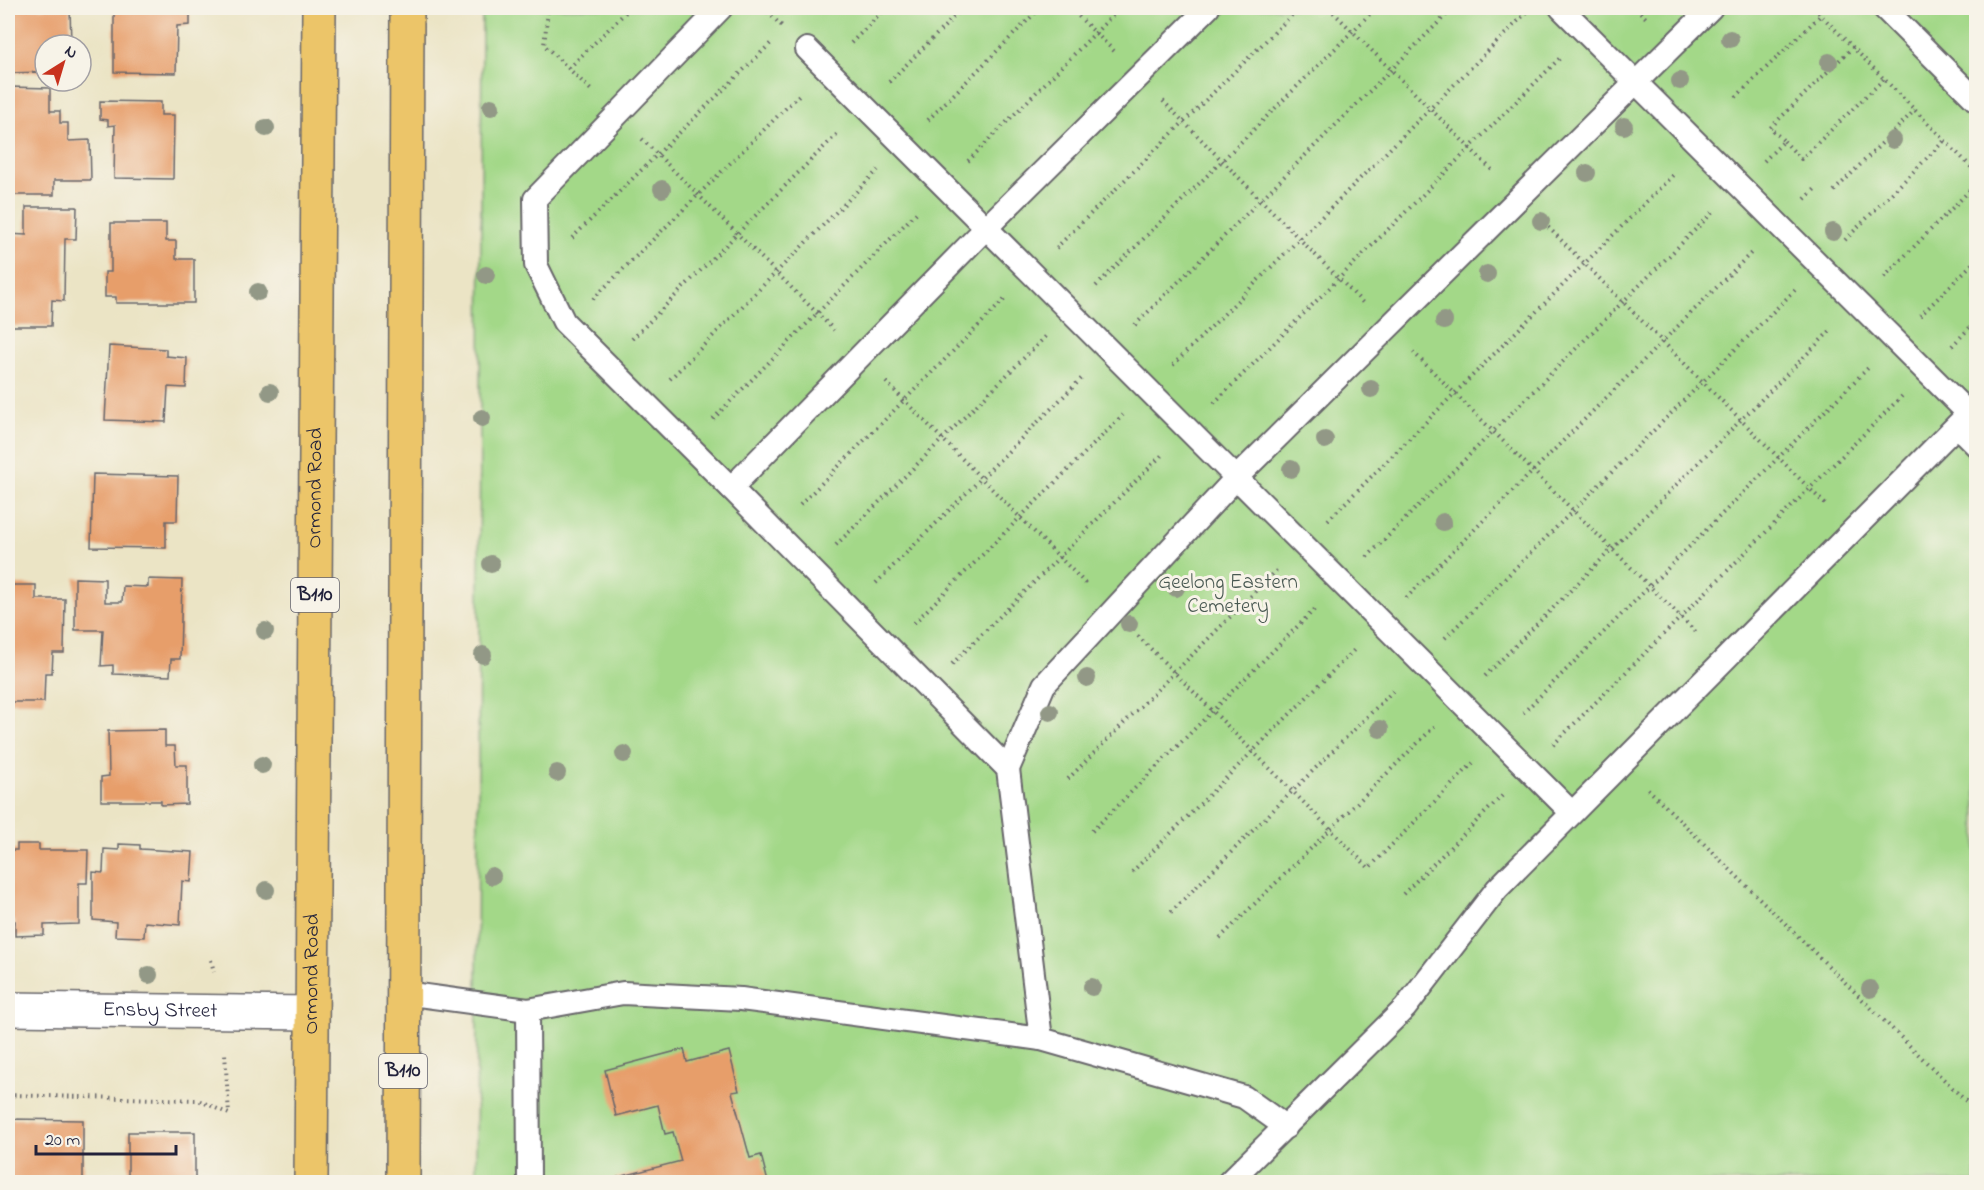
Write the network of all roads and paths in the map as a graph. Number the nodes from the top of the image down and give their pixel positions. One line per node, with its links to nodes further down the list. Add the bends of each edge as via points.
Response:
1 (319, 8): 112 (highway, Ormond Road / B110)
2 (407, 8): 109 (highway, B110)
3 (552, 8): 24 (path, via 548,11 544,45)
4 (630, 8): 24 (path)
5 (721, 8): 34 (lane)
6 (763, 8): 20 (path)
7 (886, 8): 25 (path)
8 (963, 8): 31 (path)
9 (1040, 8): 37 (path)
10 (1120, 8): 43 (path)
11 (1208, 8): 50 (lane)
12 (1329, 8): 26 (path)
13 (1453, 8): 26 (path)
14 (1531, 8): 32 (path)
15 (1562, 8): 21 (lane)
16 (1711, 8): 28 (lane)
17 (1814, 8): 19 (path)
18 (1884, 8): 30 (lane)
19 (1821, 15): 22 (path); 29 (path)
20 (785, 29): 23 (path); 40 (path)
21 (1586, 32): 28 (lane); 39 (path)
22 (1853, 47): 27 (path); 36 (path, via 1770,128)
23 (807, 49): 25 (lane)
24 (569, 68): 34 (path)
25 (826, 68): 31 (lane); 47 (path)
26 (1391, 69): 32 (path); 64 (path)
27 (1884, 79): 33 (path); 36 (path, via 1801,159)
28 (1635, 82): 38 (lane); 48 (lane)
29 (1736, 97)
30 (1977, 100)
31 (865, 106): 37 (lane); 51 (path)
32 (1430, 108): 39 (path); 69 (path)
33 (1915, 110): 35 (path); 46 (path)
34 (617, 114): 40 (path); 55 (lane, via 535,199)
35 (1945, 140): 41 (path); 54 (path)
36 (1784, 141): 44 (path)
37 (903, 145): 43 (lane); 56 (path)
38 (1701, 147): 44 (lane); 53 (path)
39 (1470, 148): 48 (path); 73 (path)
40 (657, 154): 47 (path); 55 (path)
41 (1977, 172)
42 (1977, 184): 58 (path)
43 (944, 186): 50 (lane); 59 (path)
44 (1740, 186): 49 (lane); 57 (path)
45 (1815, 189): 49 (path)
46 (1834, 191)
47 (698, 195): 51 (path); 61 (path)
48 (1519, 197): 53 (path); 77 (lane)
49 (1779, 225): 54 (lane); 63 (path)
50 (986, 228): 64 (lane); 65 (lane)
51 (737, 234): 56 (path); 66 (path)
52 (1977, 260): 62 (path)
53 (1584, 263): 57 (path); 83 (path)
54 (1820, 266): 58 (lane); 68 (path)
55 (539, 270): 61 (lane)
56 (776, 272): 59 (path); 70 (path)
57 (1623, 302): 63 (path); 85 (path)
58 (1857, 304): 62 (lane); 72 (path)
59 (817, 314): 65 (path); 74 (path)
60 (1977, 321): 67 (path)
61 (567, 325): 66 (lane)
62 (1895, 341): 67 (lane); 76 (path)
63 (1663, 342): 68 (path); 88 (path)
64 (1109, 351): 69 (lane); 78 (path)
65 (861, 356): 78 (path); 79 (lane)
66 (606, 365): 70 (lane)
67 (1926, 372): 71 (lane); 80 (path)
68 (1703, 382): 72 (path); 90 (path)
69 (1148, 389): 73 (lane); 81 (path)
70 (645, 403): 74 (lane)
71 (1968, 415): 75 (lane); 82 (lane)
72 (1741, 420): 76 (path); 93 (path)
73 (1188, 429): 77 (lane); 84 (path)
74 (687, 445): 79 (lane)
75 (1977, 445)
76 (1779, 458): 80 (path); 95 (path)
77 (1237, 477): 83 (lane); 87 (lane)
78 (981, 478): 81 (path); 86 (path)
79 (731, 488): 86 (lane)
80 (1809, 488): 82 (path); 99 (path)
81 (1020, 517): 84 (path); 89 (path)
82 (1853, 532): 97 (lane)
83 (1304, 544): 85 (lane); 91 (path)
84 (1060, 557): 87 (path); 92 (path)
85 (1342, 582): 88 (lane); 94 (path)
86 (850, 609): 89 (lane)
87 (1113, 610): 91 (path); 98 (lane, via 1044,685)
88 (1381, 623): 90 (lane); 96 (path)
89 (889, 648): 92 (lane)
90 (1421, 663): 93 (lane); 101 (path)
91 (1174, 673): 94 (path); 100 (path)
92 (928, 687): 98 (lane)
93 (1460, 702): 95 (lane); 103 (path)
94 (1213, 711): 96 (path); 104 (path)
95 (1497, 739): 99 (lane); 103 (path, via 1369,868)
96 (1253, 751): 101 (path); 105 (path)
97 (1622, 763): 102 (lane); 115 (path)
98 (1008, 769): 113 (lane)
99 (1528, 770): 102 (lane); 106 (path)
100 (1068, 779)
101 (1292, 791): 103 (path); 107 (path)
102 (1572, 813): 117 (lane, via 1497,889 1405,1008)
103 (1331, 830): 108 (path)
104 (1092, 831)
105 (1132, 872)
106 (1404, 894)
107 (1171, 912)
108 (1220, 938)
109 (404, 993): 111 (lane); 119 (highway, B110)
110 (8, 1009): 112 (street, Ensby Street)
111 (528, 1010): 113 (lane, via 623,993 741,999); 120 (lane)
112 (311, 1013): 118 (highway, Ormond Road / B110)
113 (1041, 1039): 117 (lane, via 1244,1097)
114 (8, 1095): 116 (path, via 198,1100)
115 (1977, 1111)
116 (228, 1113)
117 (1286, 1126): 121 (lane)
118 (310, 1182)
119 (403, 1182)
120 (529, 1182)
121 (1229, 1182)

